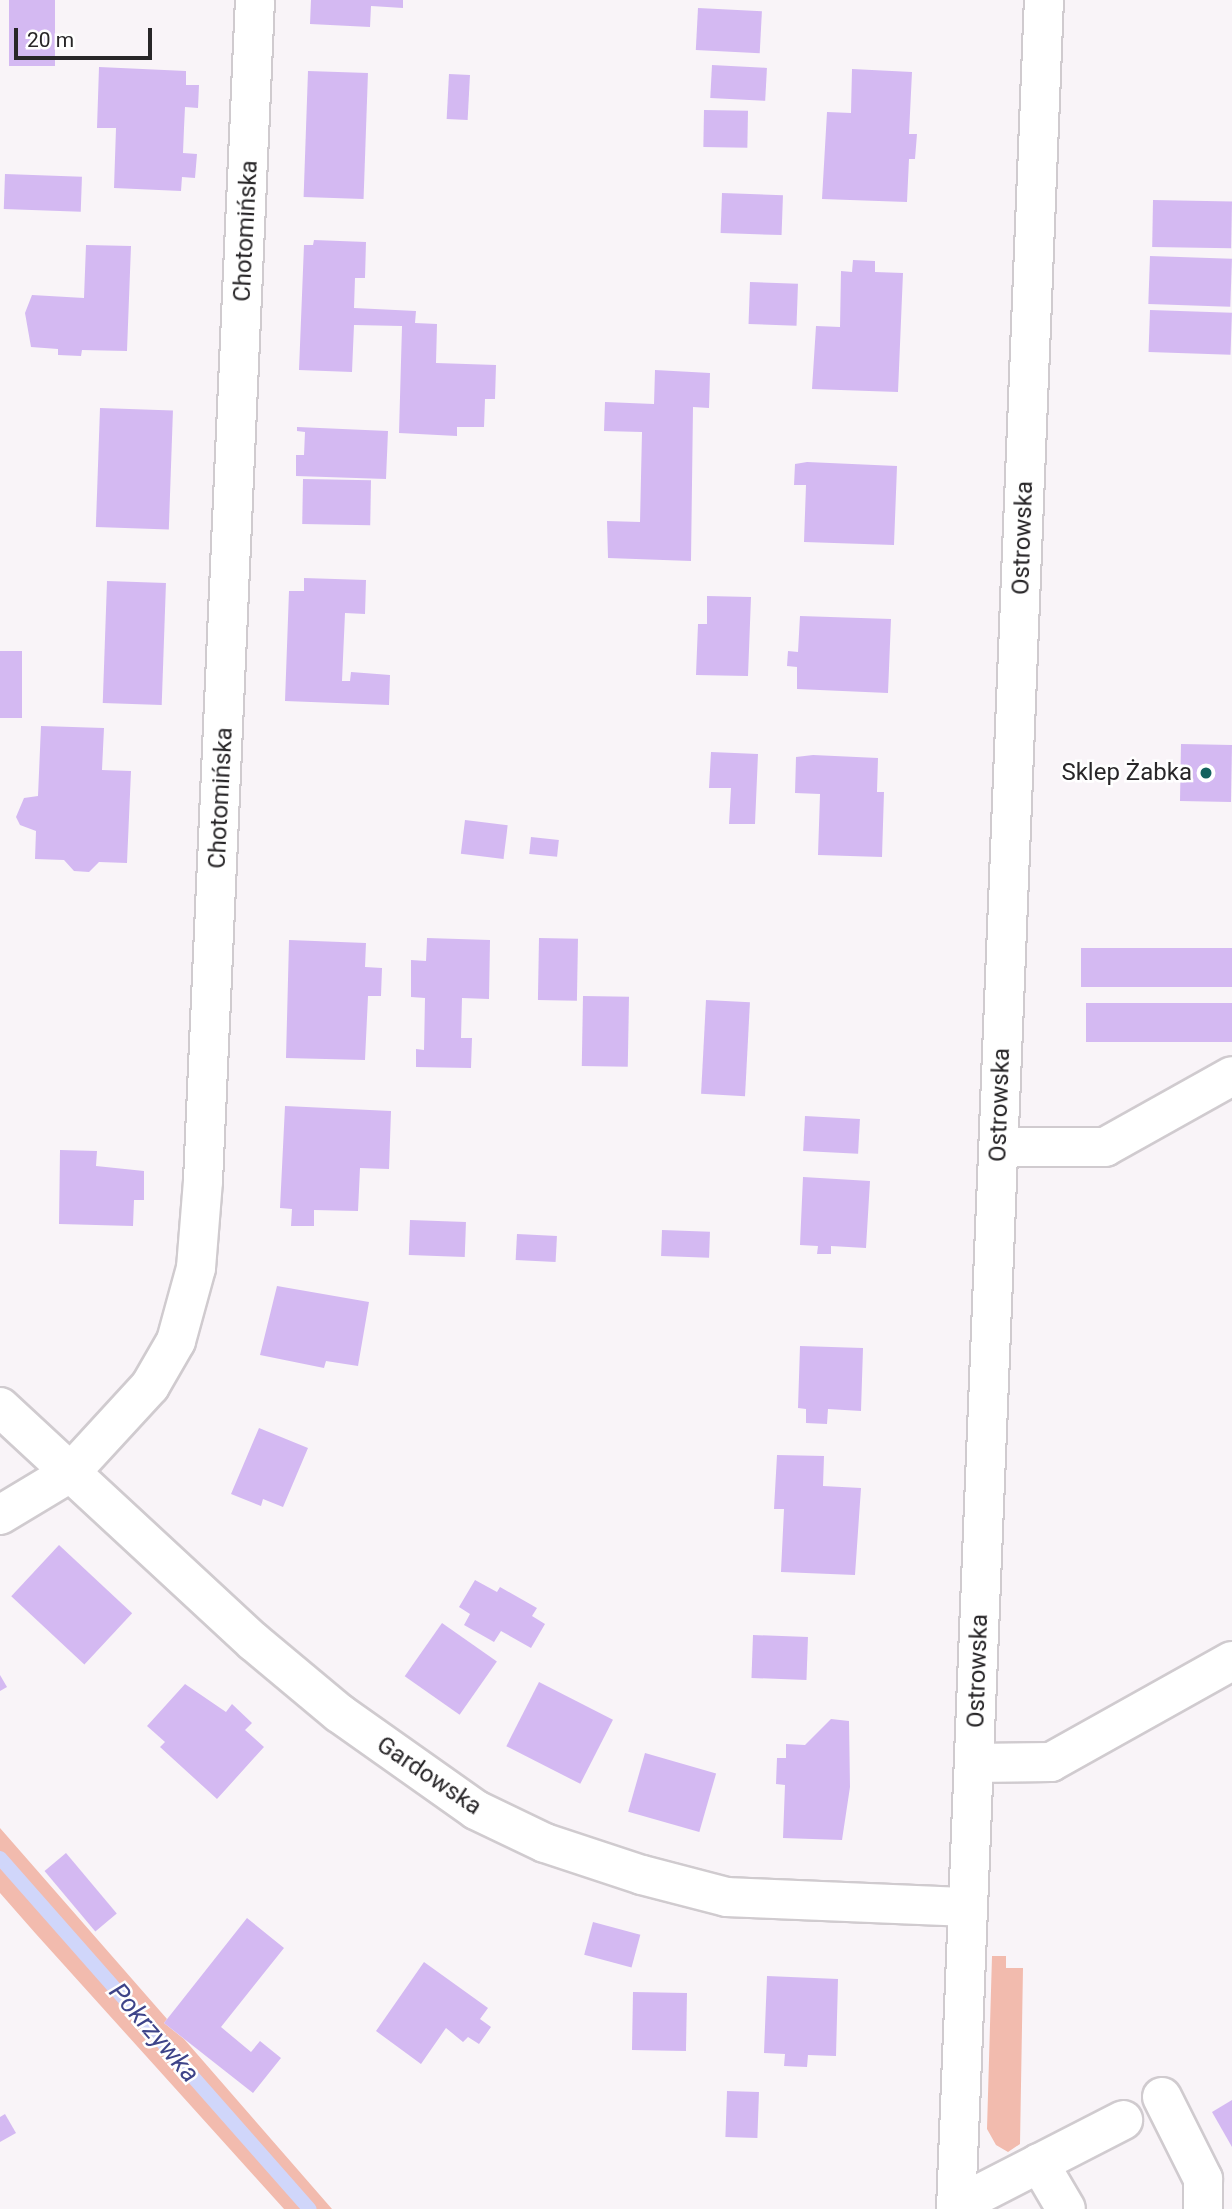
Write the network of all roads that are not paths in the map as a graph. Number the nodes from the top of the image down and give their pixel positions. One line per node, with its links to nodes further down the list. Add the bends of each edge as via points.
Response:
1 (255, 0): 6 (street, Chotomińska, via 205,1153 196,1268 176,1341 150,1386)
2 (1044, 0): 4 (street, Ostrowska)
3 (1232, 1076): 4 (street, via 1105,1147)
4 (998, 1147): 9 (street, Ostrowska)
5 (0, 1407): 6 (street, Gardowska)
6 (71, 1473): 7 (street, Chotomińska); 10 (street, Gardowska, via 254,1642 339,1713 476,1810 545,1843 727,1897)
7 (0, 1515)
8 (1232, 1661): 9 (street, via 1051,1762)
9 (974, 1763): 10 (street, Ostrowska)
10 (968, 1907): 14 (street, Ostrowska)
11 (1162, 2097): 16 (street, via 1203,2179)
12 (1123, 2120): 13 (street)
13 (1039, 2163): 14 (street); 15 (street)
14 (956, 2207)
15 (1066, 2209)
16 (1203, 2209)

